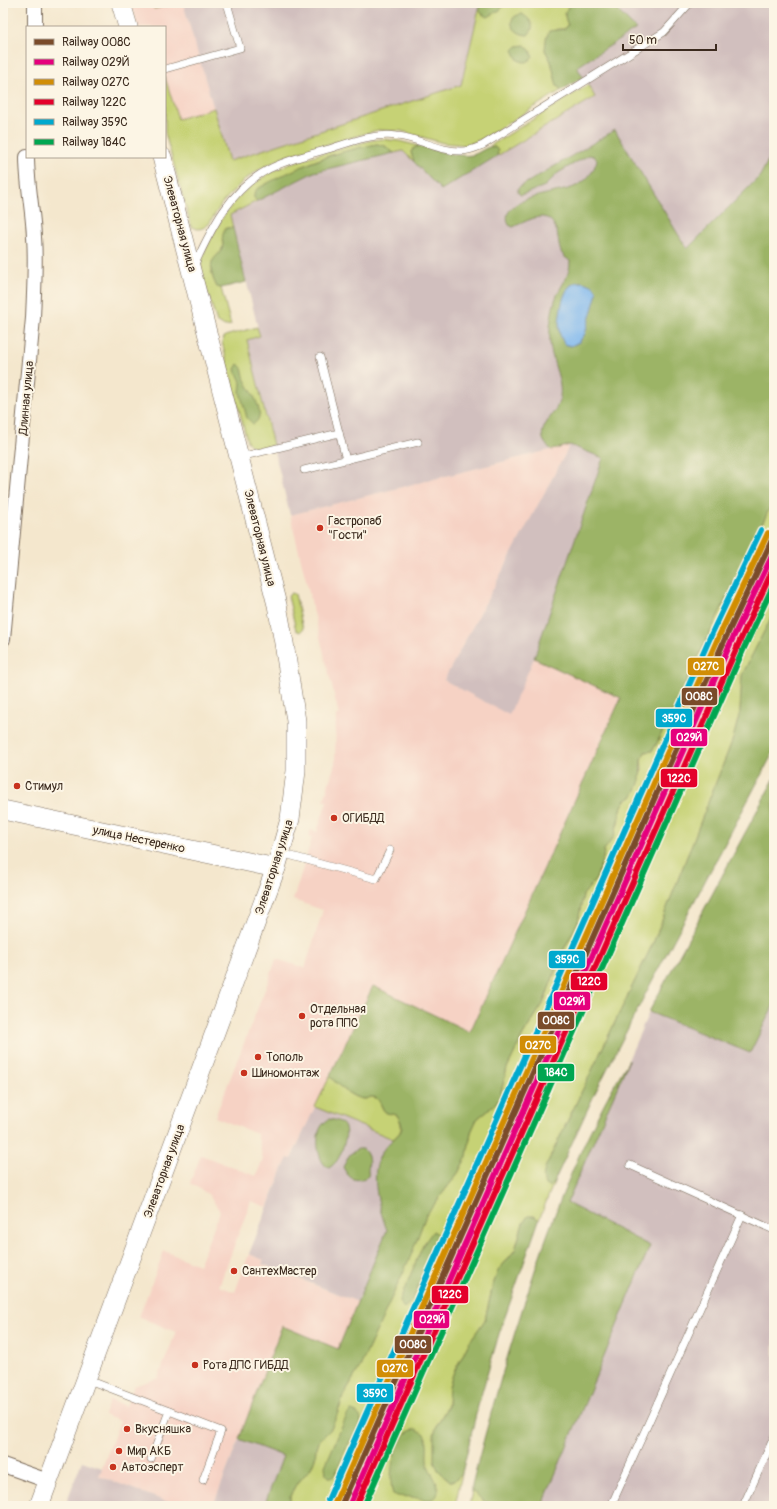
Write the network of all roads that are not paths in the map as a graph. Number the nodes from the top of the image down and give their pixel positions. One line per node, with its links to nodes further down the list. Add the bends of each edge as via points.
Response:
1 (35, 3): 5 (street)
2 (121, 3): 6 (street)
3 (227, 3): 7 (lane, via 240,48)
4 (690, 3): 10 (lane, via 664,32 483,145 462,151 400,136 364,138 289,160 268,170 247,184 230,201 212,229)
5 (35, 26)
6 (128, 26)
7 (166, 69)
8 (27, 158): 17 (street, Длинная улица, via 35,278)
9 (162, 158): 10 (street, Элеваторная улица)
10 (192, 271): 14 (street, Элеваторная улица)
11 (320, 357): 12 (lane)
12 (339, 433): 14 (lane); 15 (lane)
13 (418, 442): 15 (lane)
14 (240, 457): 20 (street, Элеваторная улица, via 277,605 296,721 294,795)
15 (346, 460): 16 (lane)
16 (304, 470)
17 (3, 639)
18 (3, 810): 20 (street, улица Нестеренко)
19 (390, 850): 20 (lane, via 376,879)
20 (278, 861): 24 (street, Элеваторная улица)
21 (630, 1165): 22 (lane)
22 (742, 1215): 23 (lane); 32 (lane)
23 (774, 1230)
24 (86, 1379): 25 (lane); 30 (street, Элеваторная улица)
25 (170, 1411): 27 (lane); 29 (lane, via 221,1430)
26 (774, 1437): 33 (lane)
27 (151, 1459)
28 (3, 1465): 30 (street)
29 (202, 1480)
30 (48, 1481): 31 (street, Элеваторная улица)
31 (39, 1506)
32 (611, 1506)
33 (743, 1506)

